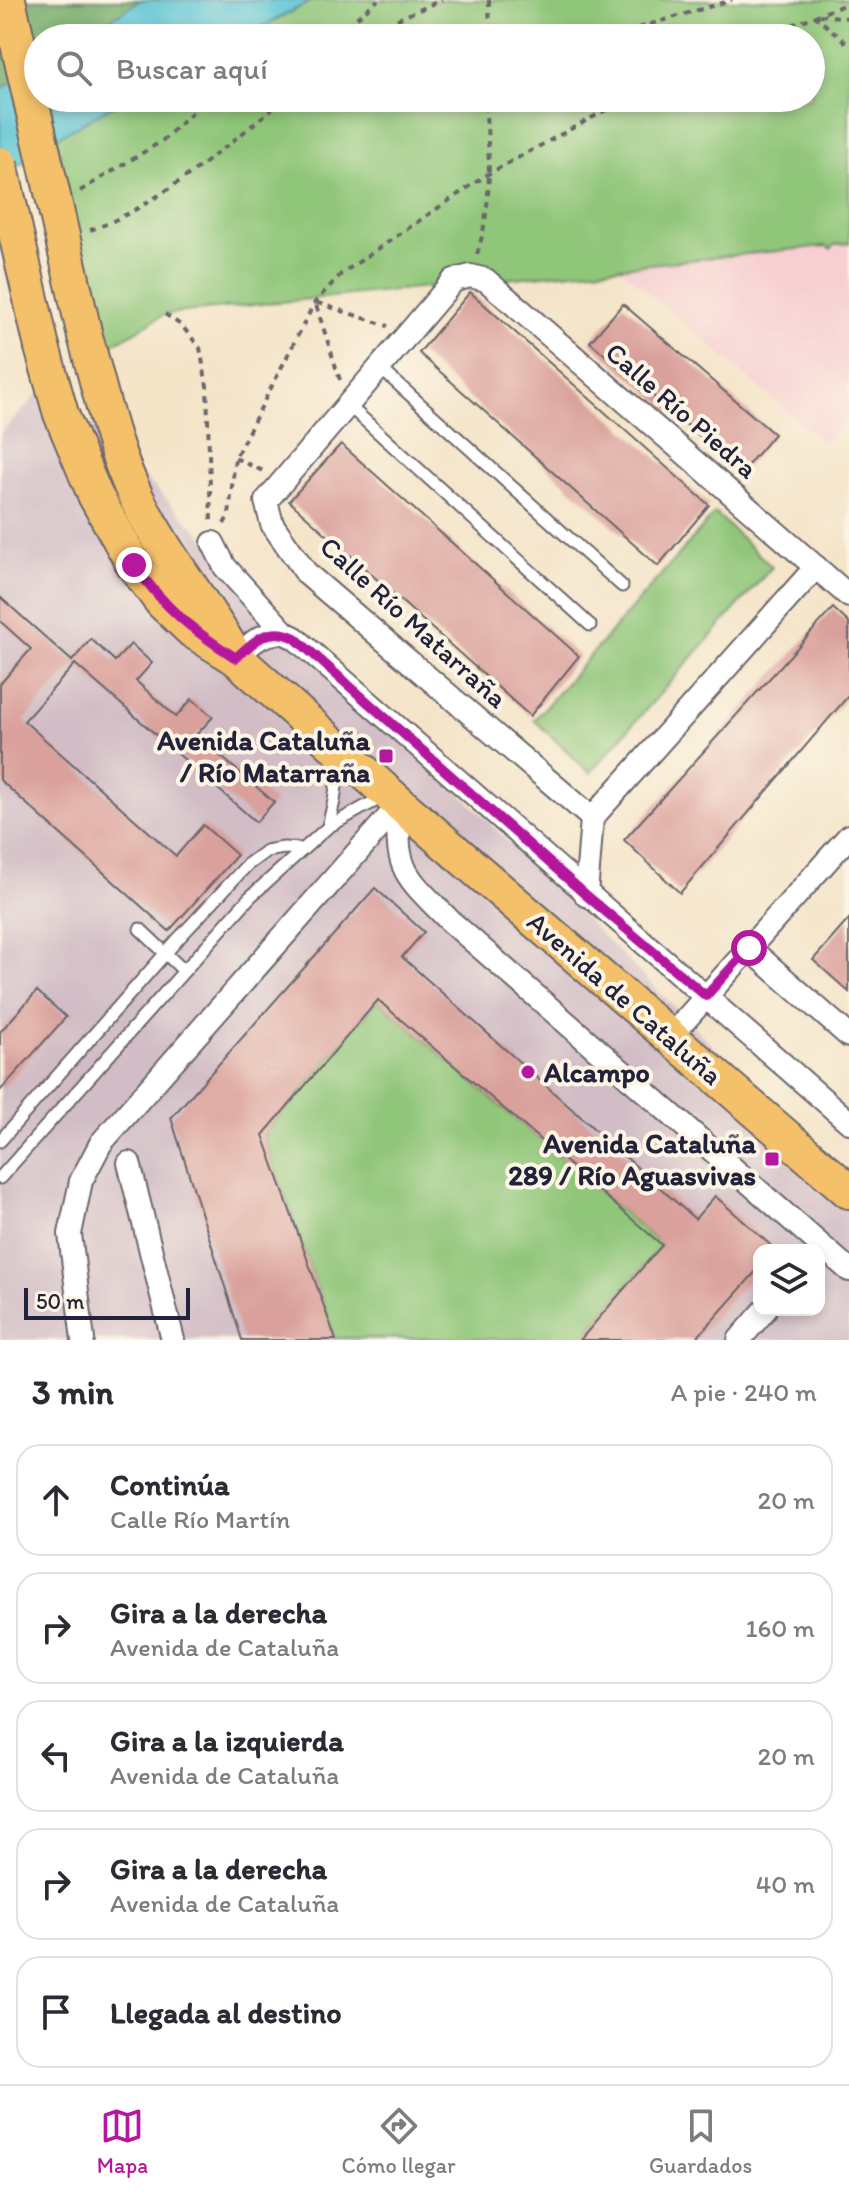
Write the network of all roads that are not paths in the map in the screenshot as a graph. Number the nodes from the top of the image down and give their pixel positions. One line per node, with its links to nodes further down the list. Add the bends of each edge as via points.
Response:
1 (8, 0): 2 (main road, Avenida de Cataluña, bridge)
2 (24, 70)
3 (34, 112): 14 (main road, Avenida de Cataluña, bridge, via 85,336 136,497)
4 (0, 164): 14 (main road, Avenida de Cataluña, bridge, via 61,414 110,526 176,616)
5 (471, 276): 6 (street, Calle Río Matarraña, via 454,280); 9 (street, Calle Río Piedra, via 486,280)
6 (379, 367): 7 (street, Calle Río Matarraña); 10 (lane)
7 (348, 405): 12 (lane); 17 (street, Calle Río Matarraña, via 266,501 272,524 307,574)
8 (213, 543): 13 (street, Avenida de Cataluña, via 225,567)
9 (816, 567): 11 (street, Calle Río Piedra); 17 (street)
10 (622, 586)
11 (849, 596)
12 (590, 625)
13 (285, 633): 14 (street, via 262,635); 21 (street, Avenida de Cataluña)
14 (236, 658): 15 (main road, Avenida de Cataluña)
15 (340, 752): 16 (main road, Avenida de Cataluña); 18 (lane)
16 (394, 799): 18 (lane); 28 (main road, Avenida de Cataluña); 34 (street, Avenida de Cataluña, via 398,854 428,899); 38 (street, via 298,924 101,1143 81,1181 70,1234)
17 (592, 818): 21 (street)
18 (328, 827): 20 (lane)
19 (849, 836): 23 (street)
20 (301, 849): 24 (lane, via 266,851 247,865); 25 (lane)
21 (586, 895): 26 (street, Avenida de Cataluña)
22 (140, 929): 24 (lane)
23 (749, 948): 26 (street); 27 (street)
24 (165, 953): 25 (lane); 30 (lane)
25 (184, 971): 32 (lane)
26 (706, 996): 28 (street); 29 (street, Avenida de Cataluña)
27 (849, 1036)
28 (670, 1037): 33 (main road, Avenida de Cataluña)
29 (849, 1122)
30 (0, 1141)
31 (129, 1163): 39 (street)
32 (0, 1178)
33 (849, 1191)
34 (813, 1244)
35 (825, 1253): 36 (street, Avenida de Cataluña)
36 (849, 1270)
37 (760, 1316): 40 (street)
38 (83, 1340)
39 (173, 1340)
40 (739, 1340)

